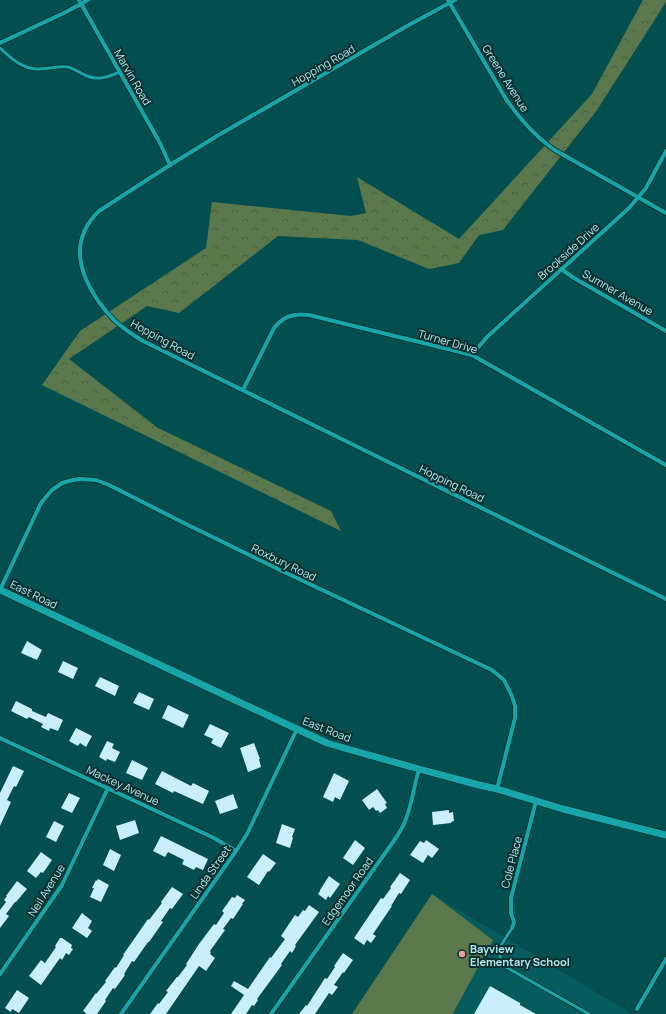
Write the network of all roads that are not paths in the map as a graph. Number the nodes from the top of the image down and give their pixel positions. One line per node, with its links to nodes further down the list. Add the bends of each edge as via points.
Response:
1 (88, 0): 4 (street)
2 (455, 0): 3 (street, Hopping Road)
3 (449, 1): 9 (street, Hopping Road); 10 (street, Greene Avenue, via 506,99 527,126 553,149)
4 (80, 2): 5 (street, via 66,12); 7 (street, Marvin Road)
5 (0, 43)
6 (0, 48): 7 (lane, via 20,64 36,69 66,67 93,78)
7 (120, 72): 9 (street, Marvin Road)
8 (666, 152): 10 (street, Brookside Drive, via 646,188)
9 (170, 165): 15 (street, Hopping Road, via 120,196 93,217 82,236 79,248 83,271 94,294 114,320 126,330 152,346)
10 (638, 197): 11 (street, Greene Avenue); 12 (street, Brookside Drive)
11 (666, 213)
12 (561, 269): 13 (street, Sumner Avenue); 14 (street, Brookside Drive)
13 (666, 330)
14 (472, 355): 15 (street, Turner Drive, via 296,314 283,319 274,328); 16 (street, Turner Drive)
15 (243, 390): 18 (street, Hopping Road)
16 (666, 466)
17 (0, 590): 19 (street, East Road); 23 (street, Roxbury Road, via 40,503 52,490 62,483 80,479 96,480 109,485 500,676 512,696 515,718)
18 (666, 599)
19 (297, 729): 21 (street, East Road, via 327,743); 26 (street, Linda Street)
20 (0, 738): 22 (street, Mackey Avenue)
21 (419, 769): 23 (street, East Road); 32 (street, Edgemoor Road, via 406,820 389,849)
22 (108, 788): 26 (street, Mackey Avenue); 29 (street, Neil Avenue, via 62,885)
23 (496, 789): 24 (street, East Road)
24 (536, 801): 25 (street, East Road); 27 (street, Cole Place, via 511,898 514,922)
25 (666, 836)
26 (236, 851): 31 (street, Linda Street)
27 (512, 928): 33 (lane, via 500,947 500,958 504,966)
28 (666, 959): 30 (street)
29 (0, 974)
30 (637, 1009)
31 (121, 1014)
32 (271, 1014)
33 (589, 1014)

